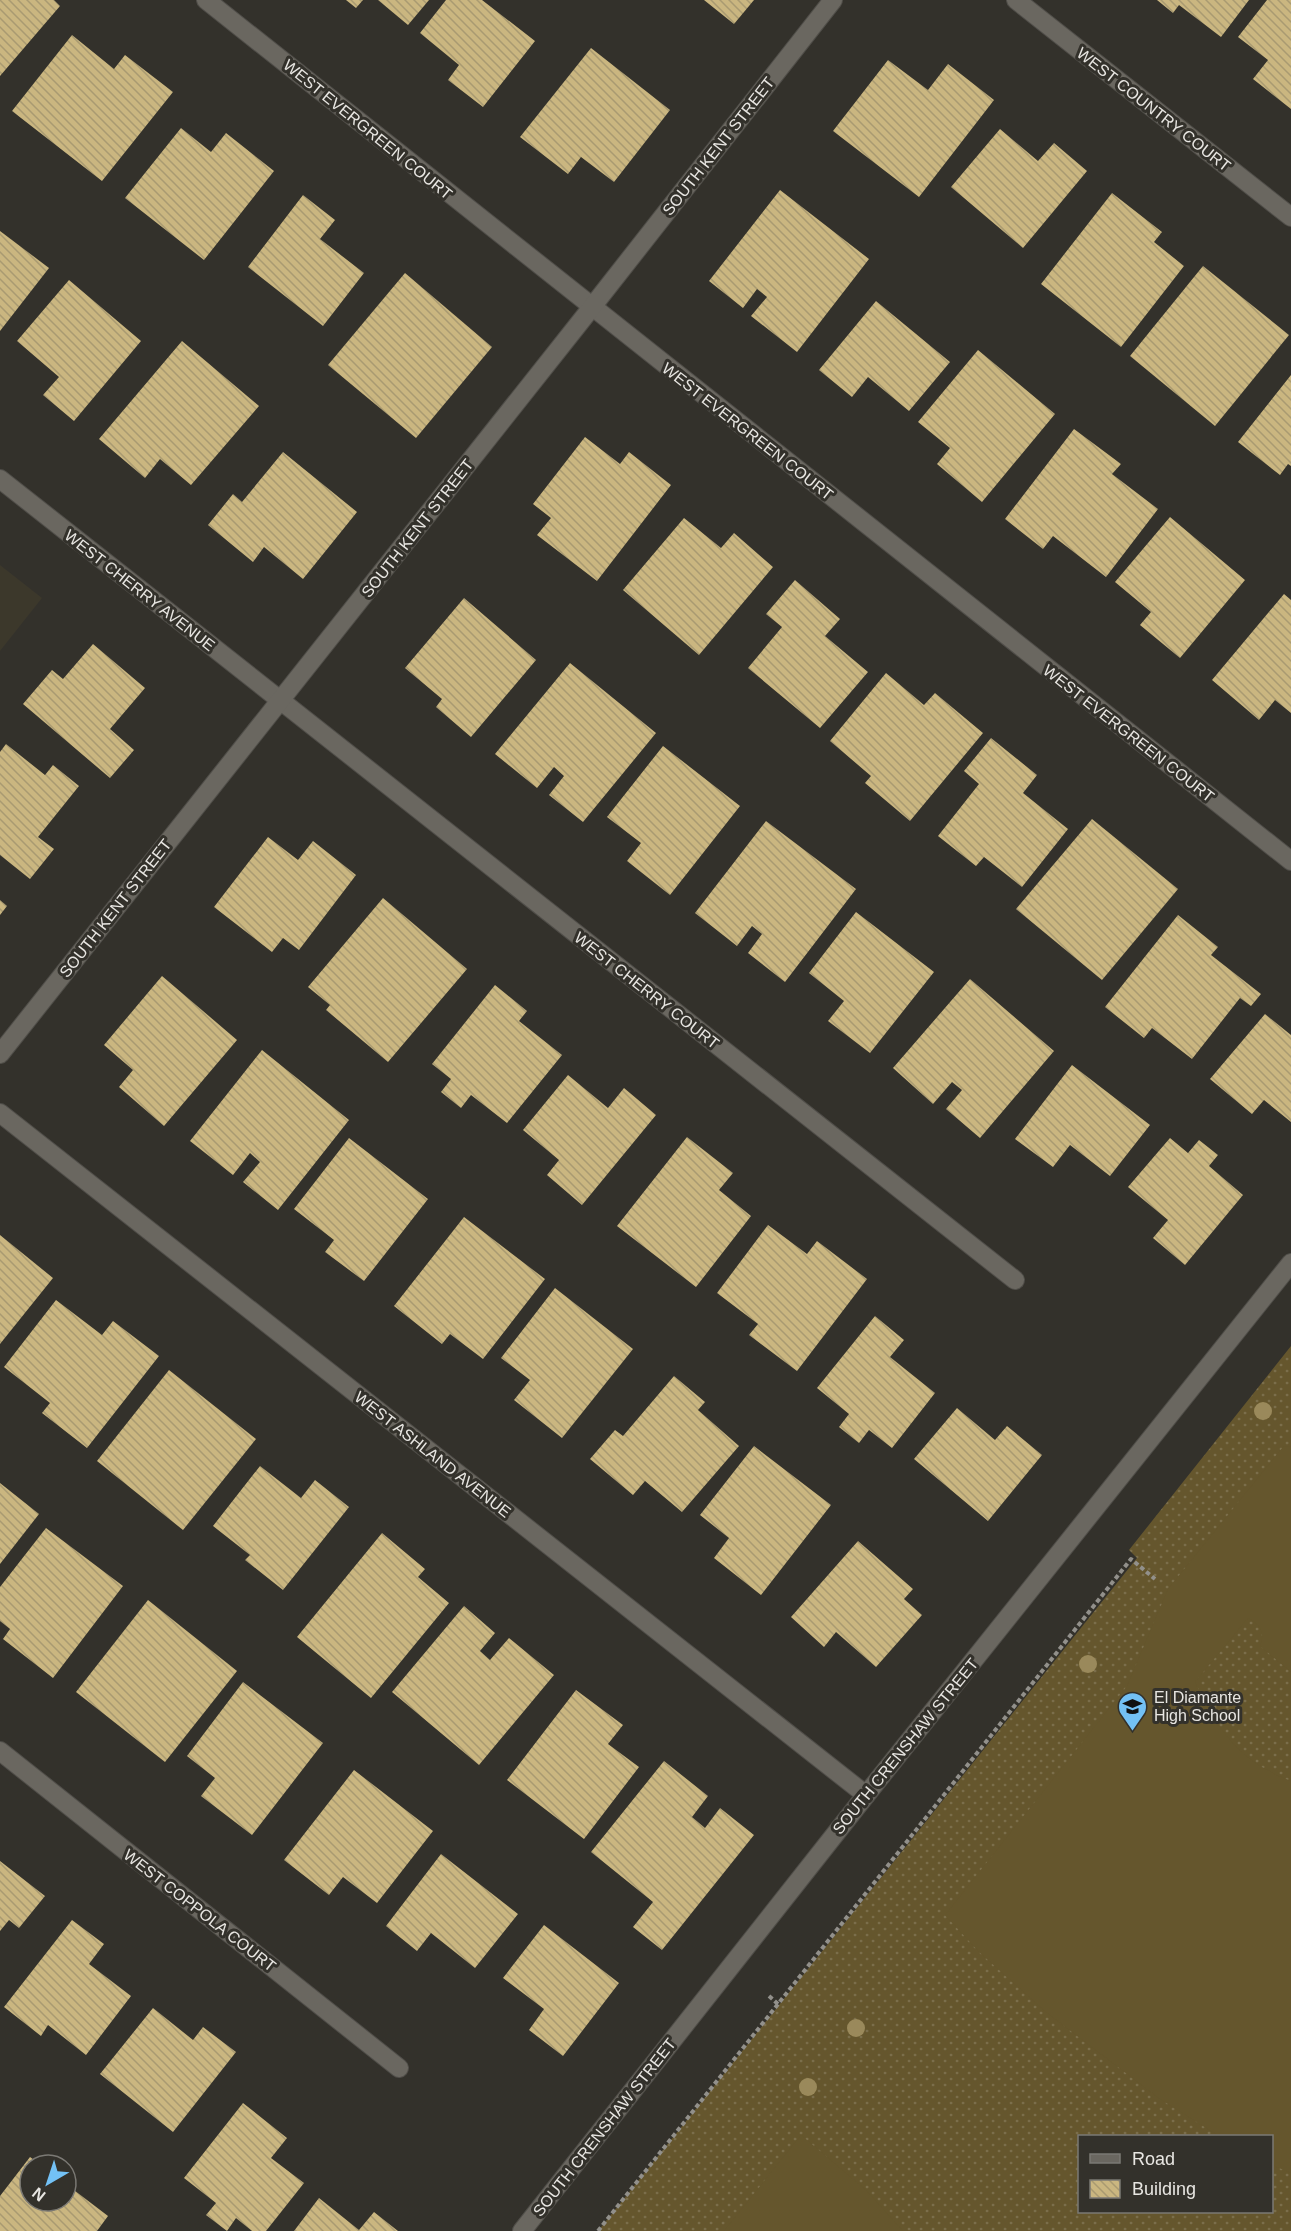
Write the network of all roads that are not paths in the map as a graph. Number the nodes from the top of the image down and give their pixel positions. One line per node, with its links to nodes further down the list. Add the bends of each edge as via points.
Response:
1 (206, 0): 5 (street, WEST EVERGREEN COURT)
2 (833, 0): 5 (street, SOUTH KENT STREET)
3 (1016, 0): 4 (street, WEST COUNTRY COURT)
4 (1291, 218)
5 (592, 307): 7 (street, SOUTH KENT STREET); 8 (street, WEST EVERGREEN COURT)
6 (0, 479): 7 (street, WEST CHERRY AVENUE)
7 (280, 700): 9 (street, SOUTH KENT STREET); 12 (street, WEST CHERRY COURT)
8 (1291, 861)
9 (0, 1054)
10 (0, 1113): 14 (street, WEST ASHLAND AVENUE)
11 (1291, 1263): 14 (street, SOUTH CRENSHAW STREET)
12 (1015, 1280)
13 (0, 1751): 15 (street, WEST COPPOLA COURT)
14 (866, 1795): 16 (street, SOUTH CRENSHAW STREET)
15 (399, 2068)
16 (522, 2231)

